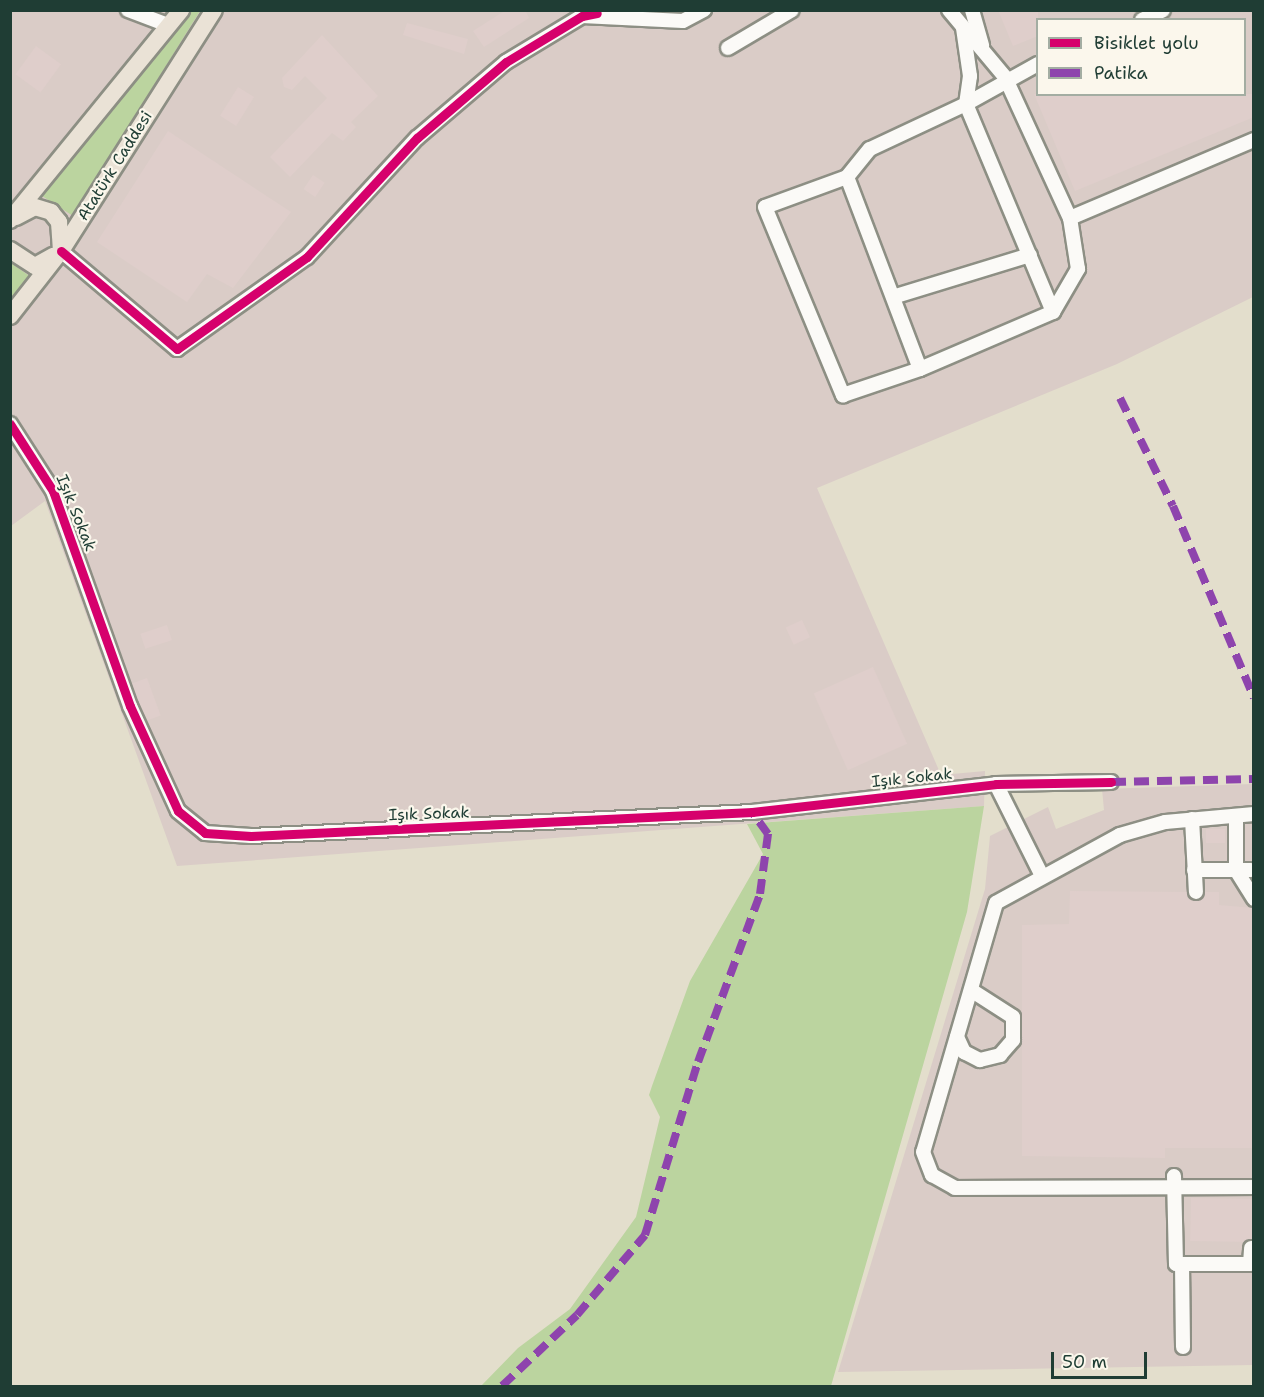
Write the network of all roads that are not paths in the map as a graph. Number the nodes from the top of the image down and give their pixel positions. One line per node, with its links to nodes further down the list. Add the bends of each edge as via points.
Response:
1 (128, 10): 11 (street)
2 (181, 10): 11 (main road)
3 (214, 10): 24 (main road, Atatürk Caddesi)
4 (572, 10): 12 (street)
5 (704, 10): 12 (street, via 683,21 597,13)
6 (792, 10): 15 (street)
7 (949, 10): 13 (street)
8 (972, 10): 14 (street)
9 (1163, 10): 10 (street)
10 (1144, 16)
11 (168, 26): 22 (main road)
12 (564, 27): 24 (street, via 506,62 417,138 307,256 177,350)
13 (963, 28): 14 (street); 18 (street, via 970,76)
14 (982, 46): 17 (street)
15 (728, 48)
16 (1036, 65): 17 (street)
17 (1005, 77): 18 (street); 21 (street)
18 (966, 104): 20 (street, via 870,149); 25 (street)
19 (1254, 140): 21 (street)
20 (847, 177): 26 (street); 29 (street, via 765,207 843,395)
21 (1070, 218): 27 (street, via 1078,269)
22 (10, 221): 24 (main road, via 35,207 51,212 59,222)
23 (10, 250): 24 (main road, via 35,266)
24 (62, 251): 28 (main road, Atatürk Caddesi)
25 (1030, 255): 26 (street); 27 (street)
26 (896, 296): 29 (street)
27 (1053, 312): 29 (street)
28 (10, 316)
29 (920, 369)
30 (10, 424): 32 (street, Işık Sokak, via 53,491 130,706 178,811 206,833 262,836 740,812)
31 (1111, 782): 32 (street, Işık Sokak)
32 (996, 784): 38 (street)
33 (1254, 814): 34 (street)
34 (1236, 816): 35 (street); 37 (street)
35 (1192, 819): 36 (street); 38 (street, via 1120,835)
36 (1194, 870): 37 (street); 39 (street)
37 (1243, 870): 40 (street)
38 (1042, 876): 41 (street, via 996,903)
39 (1196, 892)
40 (1254, 899)
41 (971, 990): 42 (street); 42 (street, via 1013,1017 1014,1040 1000,1055 980,1060 964,1052)
42 (957, 1037): 43 (street, via 923,1152 932,1175 955,1188)
43 (1175, 1182): 44 (street); 46 (street, via 1176,1264)
44 (1254, 1187)
45 (1251, 1248): 46 (street, via 1250,1264)
46 (1182, 1264): 47 (street)
47 (1184, 1347)

